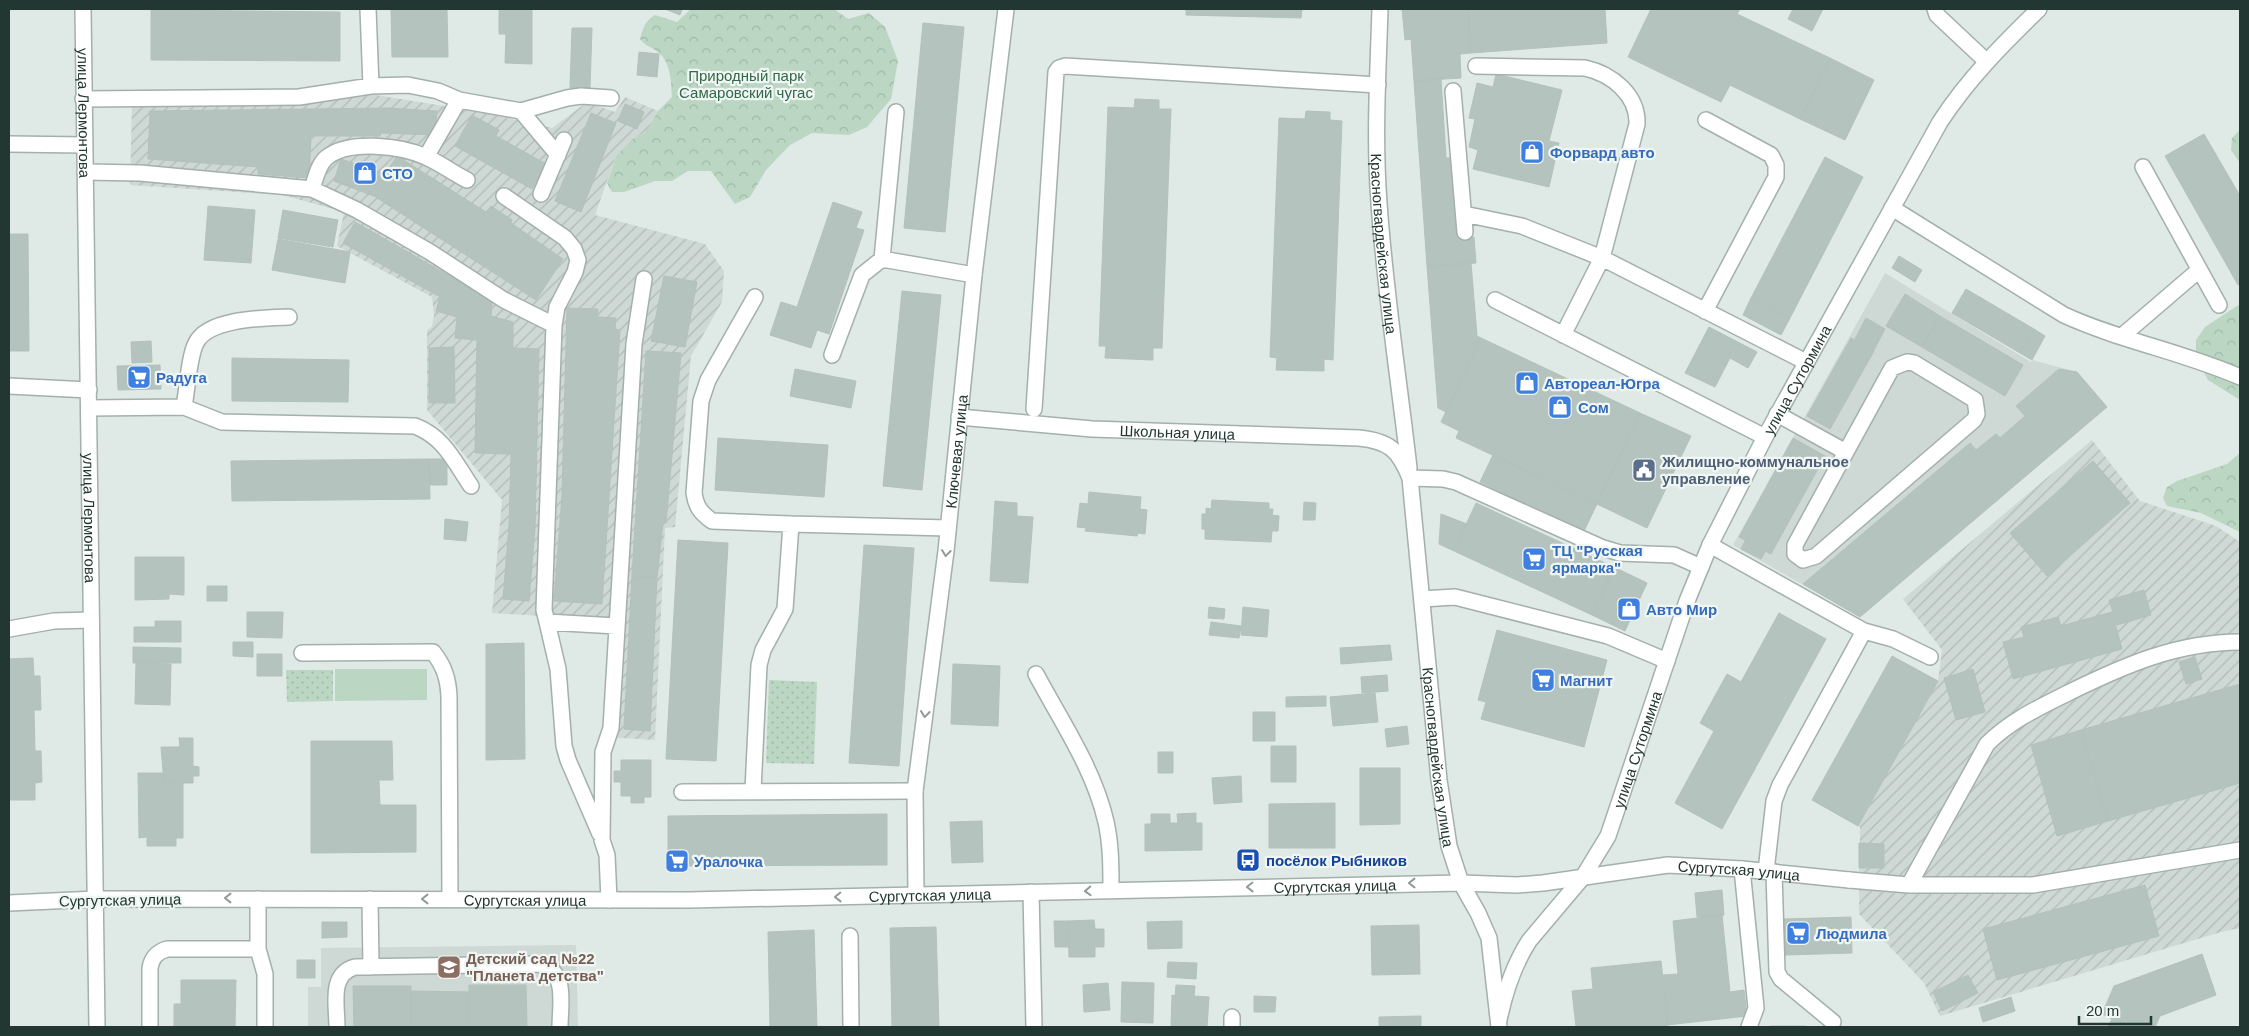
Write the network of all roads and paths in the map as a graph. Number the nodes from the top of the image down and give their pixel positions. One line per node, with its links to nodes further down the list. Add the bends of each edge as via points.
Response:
1 (83, 9): 13 (street, улица Лермонтова)
2 (368, 9): 10 (street)
3 (1006, 9): 35 (street, Ключевая улица)
4 (1380, 9): 9 (street, Красногвардейская улица)
5 (2039, 9): 7 (street, улица Сутормина)
6 (1932, 11): 7 (street)
7 (1986, 61): 29 (street, улица Сутормина, via 1940,122)
8 (1476, 66): 32 (street, via 1596,70 1631,97 1637,124)
9 (1378, 85): 52 (street, via 1059,68); 58 (street, Красногвардейская улица, via 1379,201 1384,263)
10 (371, 86): 13 (street, via 299,97); 14 (street, via 408,85 438,91)
11 (1453, 91): 30 (street)
12 (611, 98): 15 (street, via 567,98)
13 (83, 99): 20 (street, улица Лермонтова)
14 (459, 100): 15 (street); 22 (street)
15 (521, 111): 21 (street)
16 (896, 112): 33 (street)
17 (1706, 120): 40 (street, via 1770,155 1776,165 1776,176)
18 (564, 140): 21 (street)
19 (9, 144): 20 (street)
20 (84, 145): 24 (street, улица Лермонтова)
21 (558, 155): 27 (street)
22 (426, 157): 25 (street); 26 (street, via 400,148 363,146 339,151 325,159)
23 (2143, 167): 34 (street)
24 (85, 172): 26 (street, via 140,173); 49 (street, улица Лермонтова)
25 (467, 180)
26 (312, 189): 42 (street, via 357,210 504,300)
27 (541, 194)
28 (504, 196): 42 (street, via 574,248 578,260 575,272 557,307)
29 (1892, 208): 44 (street, via 2049,306 2090,327); 46 (street, улица Сутормина)
30 (1464, 214): 31 (street); 32 (street, via 1522,226)
31 (1465, 232)
32 (1602, 258): 40 (street); 43 (street)
33 (882, 259): 35 (street); 45 (street, via 862,275)
34 (2199, 270): 39 (street); 44 (street)
35 (974, 275): 54 (street, Ключевая улица)
36 (644, 279): 67 (street, via 634,344)
37 (755, 297): 60 (street, via 708,380 701,400 694,493 696,505 712,521)
38 (1495, 300): 43 (street)
39 (2219, 305)
40 (1706, 311): 46 (street)
41 (289, 316): 50 (street, via 252,318 217,326 203,333 195,343)
42 (554, 325): 66 (street, via 542,596)
43 (1563, 335): 55 (street)
44 (2122, 336): 47 (street, via 2216,366)
45 (832, 356)
46 (1806, 362): 53 (street, улица Сутормина)
47 (2240, 377)
48 (9, 386): 49 (street)
49 (89, 390): 51 (street, улица Лермонтова)
50 (184, 407): 51 (street); 59 (street, via 222,422 415,426 430,432 443,444)
51 (89, 408): 65 (street, улица Лермонтова)
52 (1034, 408)
53 (1777, 414): 55 (street, улица Сутормина); 57 (street)
54 (959, 417): 56 (street, Школьная улица, via 1092,429 1359,438 1380,441); 61 (street, Ключевая улица)
55 (1765, 437): 62 (street, улица Сутормина)
56 (1394, 449): 58 (street, Красногвардейская улица)
57 (1846, 452): 57 (street, via 1892,368 1899,364 1914,363 1976,400 1974,420 1816,556 1802,560 1795,554 1795,545)
58 (1410, 478): 63 (street, via 1456,482 1603,548 1620,553 1674,555); 64 (street, Красногвардейская улица)
59 (471, 486)
60 (791, 524): 61 (street); 75 (street, via 786,609 759,665)
61 (948, 528): 76 (street, Ключевая улица, one-way to 76)
62 (1710, 545): 63 (street, улица Сутормина); 69 (street)
63 (1700, 567): 73 (street, улица Сутормина)
64 (1422, 599): 73 (street, via 1455,597 1608,636); 83 (street, Красногвардейская улица, via 1445,824 1453,864)
65 (91, 620): 68 (street, via 54,620); 88 (street, улица Лермонтова)
66 (547, 622): 67 (street); 78 (street, via 558,669 564,746)
67 (616, 626): 78 (street, via 611,728 603,752)
68 (9, 629)
69 (1864, 631): 72 (street, via 1894,638); 81 (street, via 1780,785 1774,801)
70 (2240, 642): 84 (street, via 2187,647 2121,667 2025,714 2002,730 1987,744)
71 (302, 653): 91 (street, via 433,652 442,664 448,696)
72 (1930, 657)
73 (1667, 661): 82 (street, улица Сутормина, via 1608,836)
74 (1036, 674): 85 (street, via 1099,797 1109,838)
75 (753, 790): 76 (street); 77 (street)
76 (915, 791): 87 (street, Ключевая улица)
77 (682, 792)
78 (602, 840): 92 (street, via 607,855)
79 (2240, 850): 84 (street, Сургутская улица, via 2033,885)
80 (1742, 869): 81 (street, Сургутская улица); 82 (street, Сургутская улица, via 1668,866); 106 (street, via 1756,1008)
81 (1770, 872): 84 (street, Сургутская улица); 97 (street, via 1777,972 1781,979)
82 (1583, 877): 83 (street, Сургутская улица, via 1517,885); 98 (street, улица Сутормина, via 1521,953 1506,991)
83 (1461, 883): 85 (street, Сургутская улица, one-way to 85); 98 (street, Красногвардейская улица, via 1489,938)
84 (1909, 885)
85 (1111, 890): 86 (street, Сургутская улица, one-way to 86)
86 (1032, 892): 87 (street, Сургутская улица); 105 (street)
87 (916, 895): 92 (street, Сургутская улица, one-way to 92)
88 (96, 899): 89 (street, Сургутская улица, one-way to 88); 93 (street, Сургутская улица); 99 (street, улица Лермонтова)
89 (258, 899): 90 (street, Сургутская улица); 95 (street)
90 (370, 899): 91 (street, Сургутская улица, one-way to 90); 96 (street)
91 (450, 899): 92 (street, Сургутская улица)
92 (609, 900)
93 (9, 903)
94 (850, 936): 104 (street)
95 (258, 949): 100 (street, via 160,951 152,959 150,968); 101 (street, via 265,974)
96 (371, 967): 102 (street, via 355,967 340,975 336,984); 103 (street, via 540,964 550,967 560,981)
97 (1833, 1022)
98 (1498, 1025)
99 (97, 1027)
100 (150, 1027)
101 (265, 1027)
102 (337, 1027)
103 (560, 1027)
104 (851, 1027)
105 (1034, 1027)
106 (1749, 1027)

